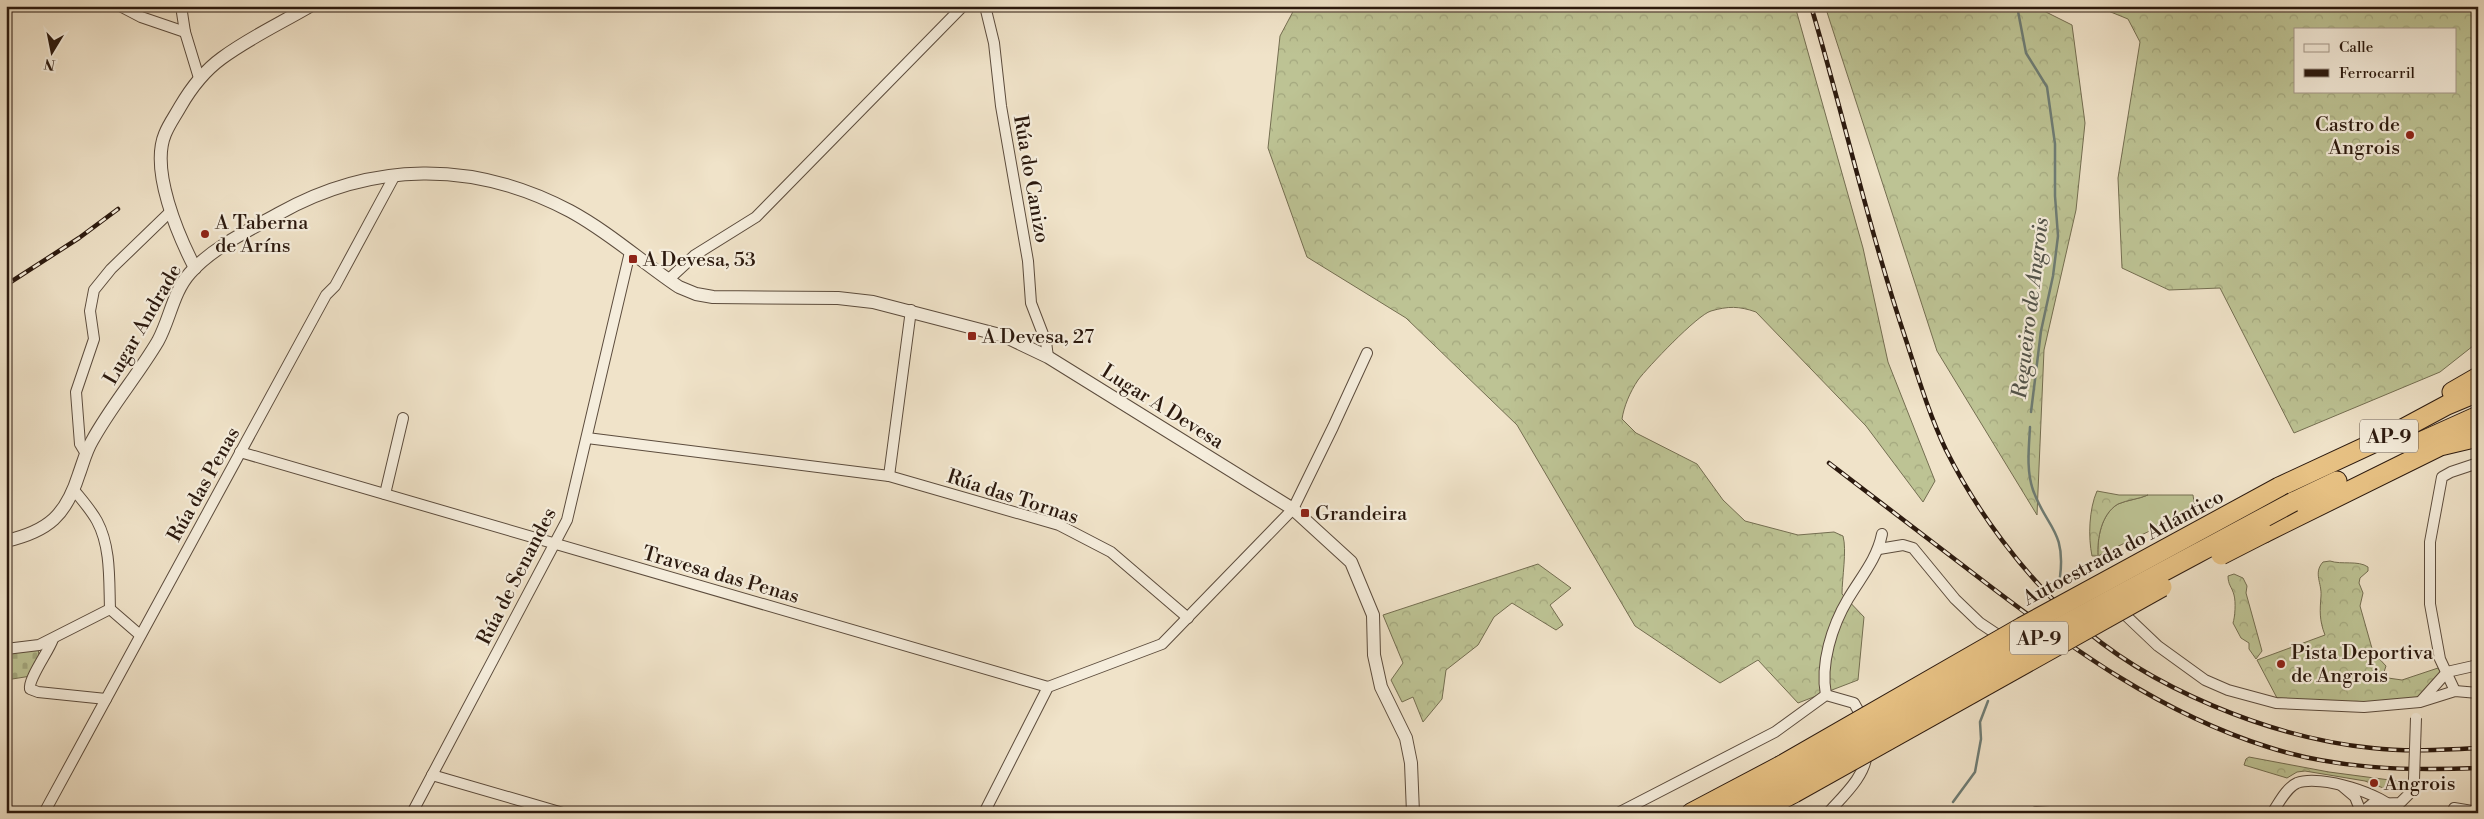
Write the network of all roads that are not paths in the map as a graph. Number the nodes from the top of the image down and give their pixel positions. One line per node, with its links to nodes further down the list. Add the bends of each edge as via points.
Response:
1 (120, 6): 6 (street)
2 (181, 6): 6 (street)
3 (310, 6): 7 (street, via 221,59)
4 (963, 6): 13 (street, via 756,217 695,254)
5 (984, 6): 16 (street, Rúa do Canizo, via 994,43 1001,106 1028,261 1031,303 1046,342)
6 (185, 32): 7 (street)
7 (199, 78): 10 (street, via 165,135 162,155 164,188)
8 (395, 175): 9 (street, Lugar A Devesa); 11 (street, Lugar A Devesa, via 461,175 497,183 571,212); 23 (street, Rúa das Penas)
9 (358, 180): 12 (street, Lugar Andrade, via 284,210)
10 (171, 211): 12 (street); 24 (street, Lugar Andrade, via 94,290 90,311 94,339 76,392 80,444)
11 (630, 252): 13 (street, Lugar A Devesa); 22 (street, Rúa de Senandes)
12 (195, 268): 24 (street, Lugar Andrade, via 181,286 157,342 95,435)
13 (668, 280): 14 (street, Lugar A Devesa, via 688,291 713,297 851,299)
14 (911, 310): 16 (street, Lugar A Devesa, via 1004,336); 26 (street)
15 (1367, 353): 30 (street)
16 (1048, 357): 30 (street, Lugar A Devesa)
17 (2478, 377): 27 (highway, via 2388,424)
18 (2478, 392): 27 (highway, Autoestrada do Atlántico / AP-9)
19 (2478, 416): 49 (highway, Autoestrada do Atlántico / AP-9, bridge, via 2293,502 2036,639)
20 (403, 418): 29 (street)
21 (2478, 437): 49 (highway, bridge, via 2440,446 2264,533)
22 (587, 438): 26 (street, Rúa das Tornas); 33 (street, Rúa de Senandes, via 568,514)
23 (240, 452): 29 (street, Travesa das Penas); 37 (street, Rúa das Penas)
24 (86, 454): 28 (street, Lugar Andrade)
25 (2478, 464): 41 (street, via 2442,477 2430,542 2430,604 2440,660)
26 (889, 476): 36 (street, Rúa das Tornas, via 1059,525 1111,552)
27 (2299, 478): 49 (highway, Autoestrada do Atlántico / AP-9, bridge, via 2022,626)
28 (74, 490): 32 (street, Lugar Andrade, via 67,506 50,523); 35 (street, via 102,531 108,564)
29 (385, 494): 33 (street, Travesa das Penas)
30 (1292, 509): 36 (street); 60 (street, Lugar A Devesa, via 1351,562 1373,615 1374,654 1381,687 1406,738 1411,763)
31 (1882, 534): 34 (street)
32 (6, 541)
33 (555, 544): 42 (street, Travesa das Penas); 48 (street, Rúa de Senandes)
34 (1879, 550): 45 (street, via 1835,624 1822,678); 47 (street, via 1903,545 1913,548 1955,599 1980,623 2009,642 2022,639 2107,595 2158,646 2205,680 2228,690 2276,703 2364,707)
35 (110, 609): 37 (street); 38 (street)
36 (1188, 618): 42 (street, via 1162,644)
37 (140, 635): 46 (street, Rúa das Penas)
38 (53, 640): 39 (street, via 39,646); 46 (street, via 30,689)
39 (6, 650)
40 (2478, 665): 41 (street)
41 (2447, 672): 43 (street); 47 (street)
42 (1048, 687): 59 (street)
43 (2454, 691): 44 (street); 47 (street)
44 (2478, 692)
45 (1826, 695): 61 (street, via 1775,732); 65 (street, via 1854,703 1867,726 1866,761 1856,780)
46 (106, 699): 56 (street, Rúa das Penas)
47 (2420, 702): 52 (street, bridge, via 2416,718 2412,791)
48 (432, 774): 57 (street, Rúa de Senandes); 58 (street)
49 (1788, 779): 62 (highway, Autoestrada do Atlántico / AP-9); 63 (highway, Autoestrada do Atlántico / AP-9); 64 (highway)
50 (2337, 783): 51 (street); 54 (street, via 2352,793); 67 (street, via 2296,783)
51 (2391, 804): 52 (street); 54 (street, via 2372,804); 68 (street)
52 (2402, 807)
53 (2036, 812): 66 (street)
54 (2361, 812)
55 (2478, 812): 69 (street, via 2454,808)
56 (44, 813)
57 (412, 813)
58 (563, 813)
59 (984, 813)
60 (1413, 813)
61 (1618, 813)
62 (1691, 813)
63 (1729, 813)
64 (1756, 813)
65 (1828, 813)
66 (2050, 813)
67 (2272, 813)
68 (2398, 813)
69 (2453, 813)

